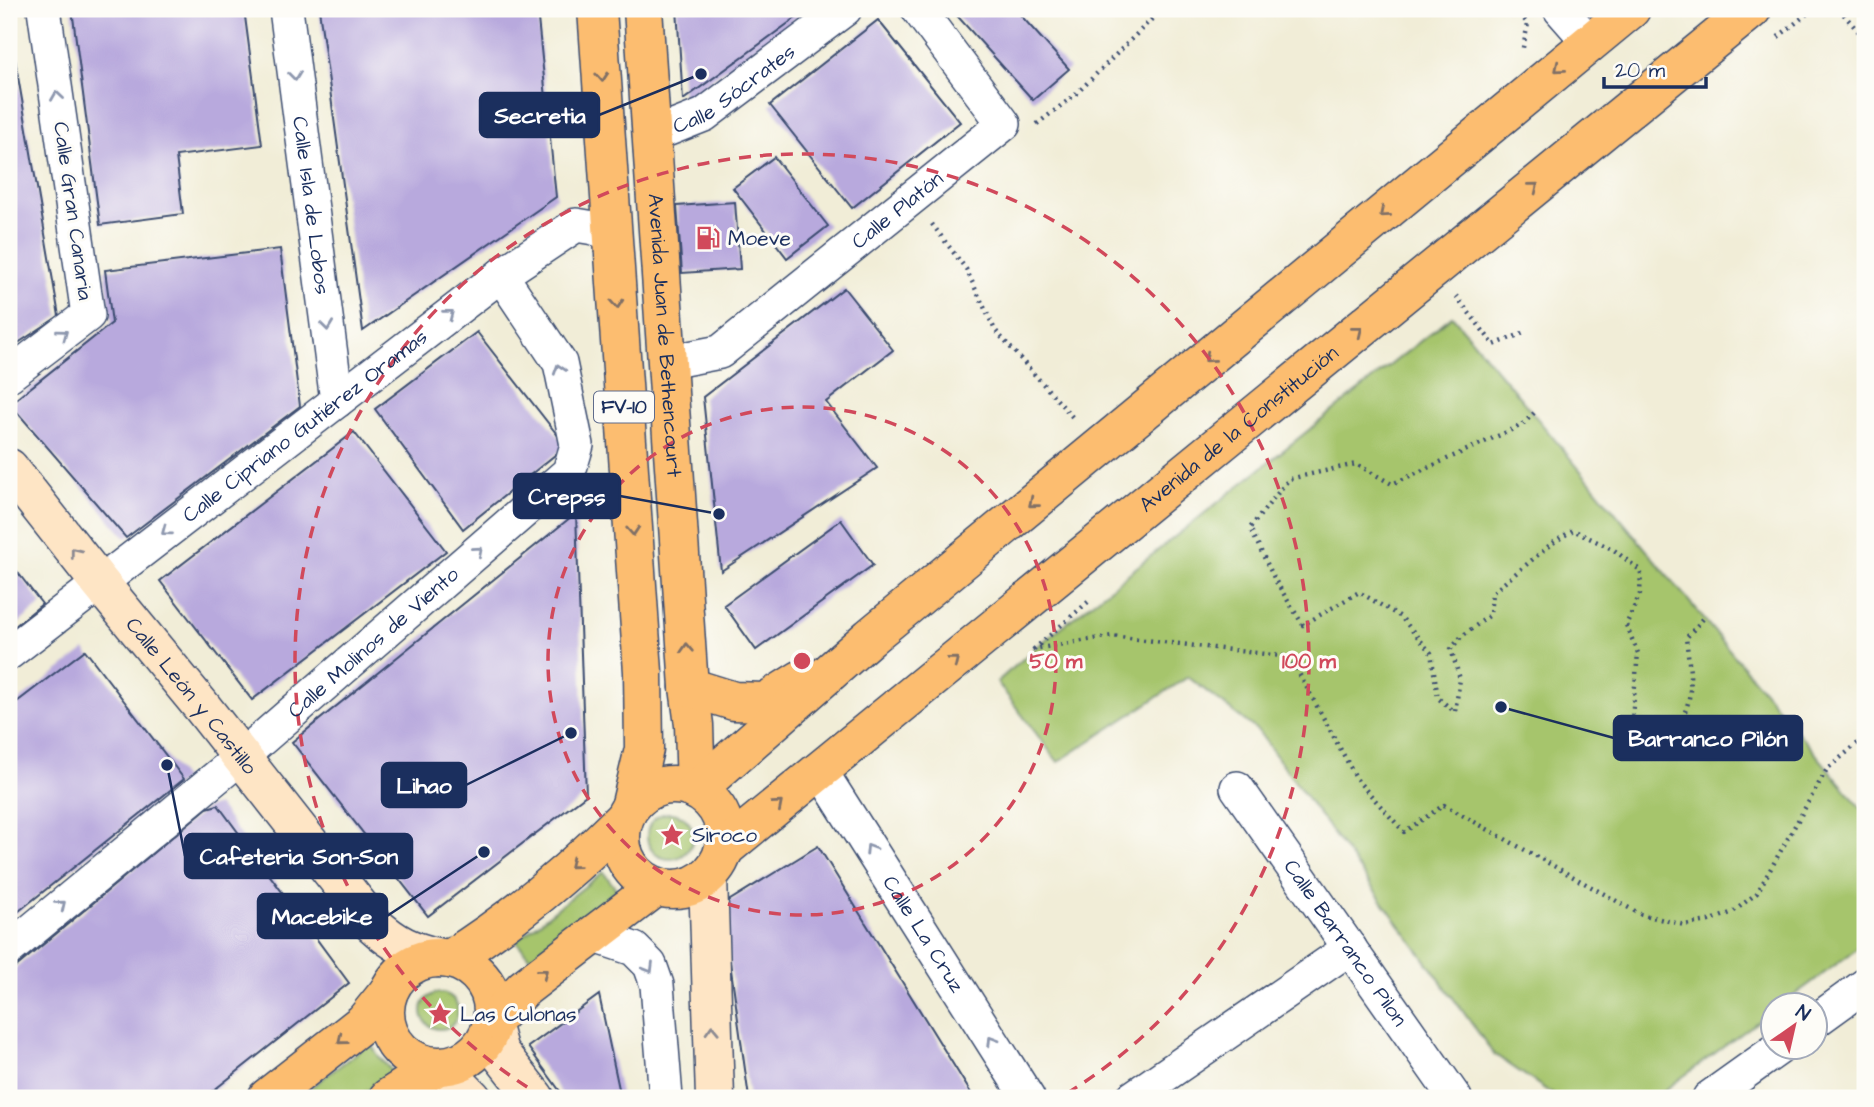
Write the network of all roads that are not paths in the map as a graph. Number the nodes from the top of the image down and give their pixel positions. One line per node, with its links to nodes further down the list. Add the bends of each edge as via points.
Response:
1 (44, 9): 15 (street, Calle Gran Canaria, one-way to 1, via 88,315)
2 (286, 9): 16 (street, Calle Isla de Lobos, one-way to 16)
3 (597, 9): 12 (main road, FV-10, one-way to 12)
4 (643, 9): 11 (main road, Avenida Juan de Bethencourt / FV-10)
5 (845, 9): 11 (street, Calle Sócrates, via 704,115)
6 (918, 9): 14 (street, Calle Platón, via 1004,124 720,352)
7 (1560, 9): 10 (street)
8 (1630, 9): 10 (main road)
9 (1752, 9): 23 (main road, Avenida de la Constitución, one-way to 9)
10 (1589, 43): 19 (main road, one-way to 19)
11 (650, 136): 14 (main road, Avenida Juan de Bethencourt / FV-10)
12 (612, 234): 13 (street, Calle Cipriano Gutiérez Oramas, via 576,225); 26 (main road, FV-10, one-way to 26, via 643,672 644,749)
13 (501, 275): 16 (street, Calle Cipriano Gutiérez Oramas, one-way to 13); 22 (street, Calle Molinos de Viento, one-way to 13, via 569,472 577,445 560,363)
14 (668, 362): 21 (main road, Avenida Juan de Bethencourt / FV-10, one-way to 14)
15 (9, 375)
16 (337, 401): 18 (street, Calle Cipriano Gutiérez Oramas, one-way to 18)
17 (9, 468): 18 (street, Calle León y Castillo, one-way to 17)
18 (99, 582): 20 (street, Calle Cipriano Gutiérez Oramas); 22 (street, Calle León y Castillo)
19 (870, 637): 21 (main road, via 765,702 734,701); 25 (main road)
20 (9, 653)
21 (689, 687): 25 (main road, Avenida Juan de Bethencourt / FV-10)
22 (242, 757): 29 (street, Calle León y Castillo); 32 (street, Calle Molinos de Viento, one-way to 22)
23 (820, 770): 27 (main road, Avenida de la Constitución, one-way to 23); 46 (street, Calle La Cruz, one-way to 23)
24 (1237, 788): 31 (street, Calle Barranco Pilon)
25 (696, 789): 26 (main road, via 673,784 650,790); 27 (main road, via 714,804 725,825)
26 (628, 811): 28 (main road, via 621,846 633,871); 33 (main road, one-way to 33, via 596,846 530,900 474,944)
27 (716, 862): 28 (main road, via 692,886); 45 (street, one-way to 27)
28 (656, 887): 30 (main road)
29 (373, 924): 33 (street, Calle León y Castillo, via 393,942); 35 (street, Calle León y Castillo, via 384,948)
30 (592, 935): 37 (main road, one-way to 30, via 524,988); 44 (street, one-way to 44, via 634,949 650,965 657,985)
31 (1350, 948): 47 (street); 48 (street, Calle Barranco Pilon)
32 (9, 949)
33 (445, 959): 35 (main road, via 413,964); 37 (main road, via 467,966 481,978 490,992)
34 (1865, 985): 36 (street)
35 (390, 990): 39 (main road, via 385,1010 396,1045 411,1058); 40 (main road, one-way to 40, via 364,1022)
36 (1828, 1012)
37 (493, 1024): 39 (main road, via 485,1043 473,1055); 43 (street, via 499,1052)
38 (1760, 1062): 49 (street)
39 (439, 1067): 41 (main road); 42 (street)
40 (267, 1098)
41 (388, 1098)
42 (472, 1098)
43 (534, 1098)
44 (666, 1098)
45 (715, 1098)
46 (1028, 1098)
47 (1132, 1098)
48 (1455, 1098)
49 (1709, 1098)

